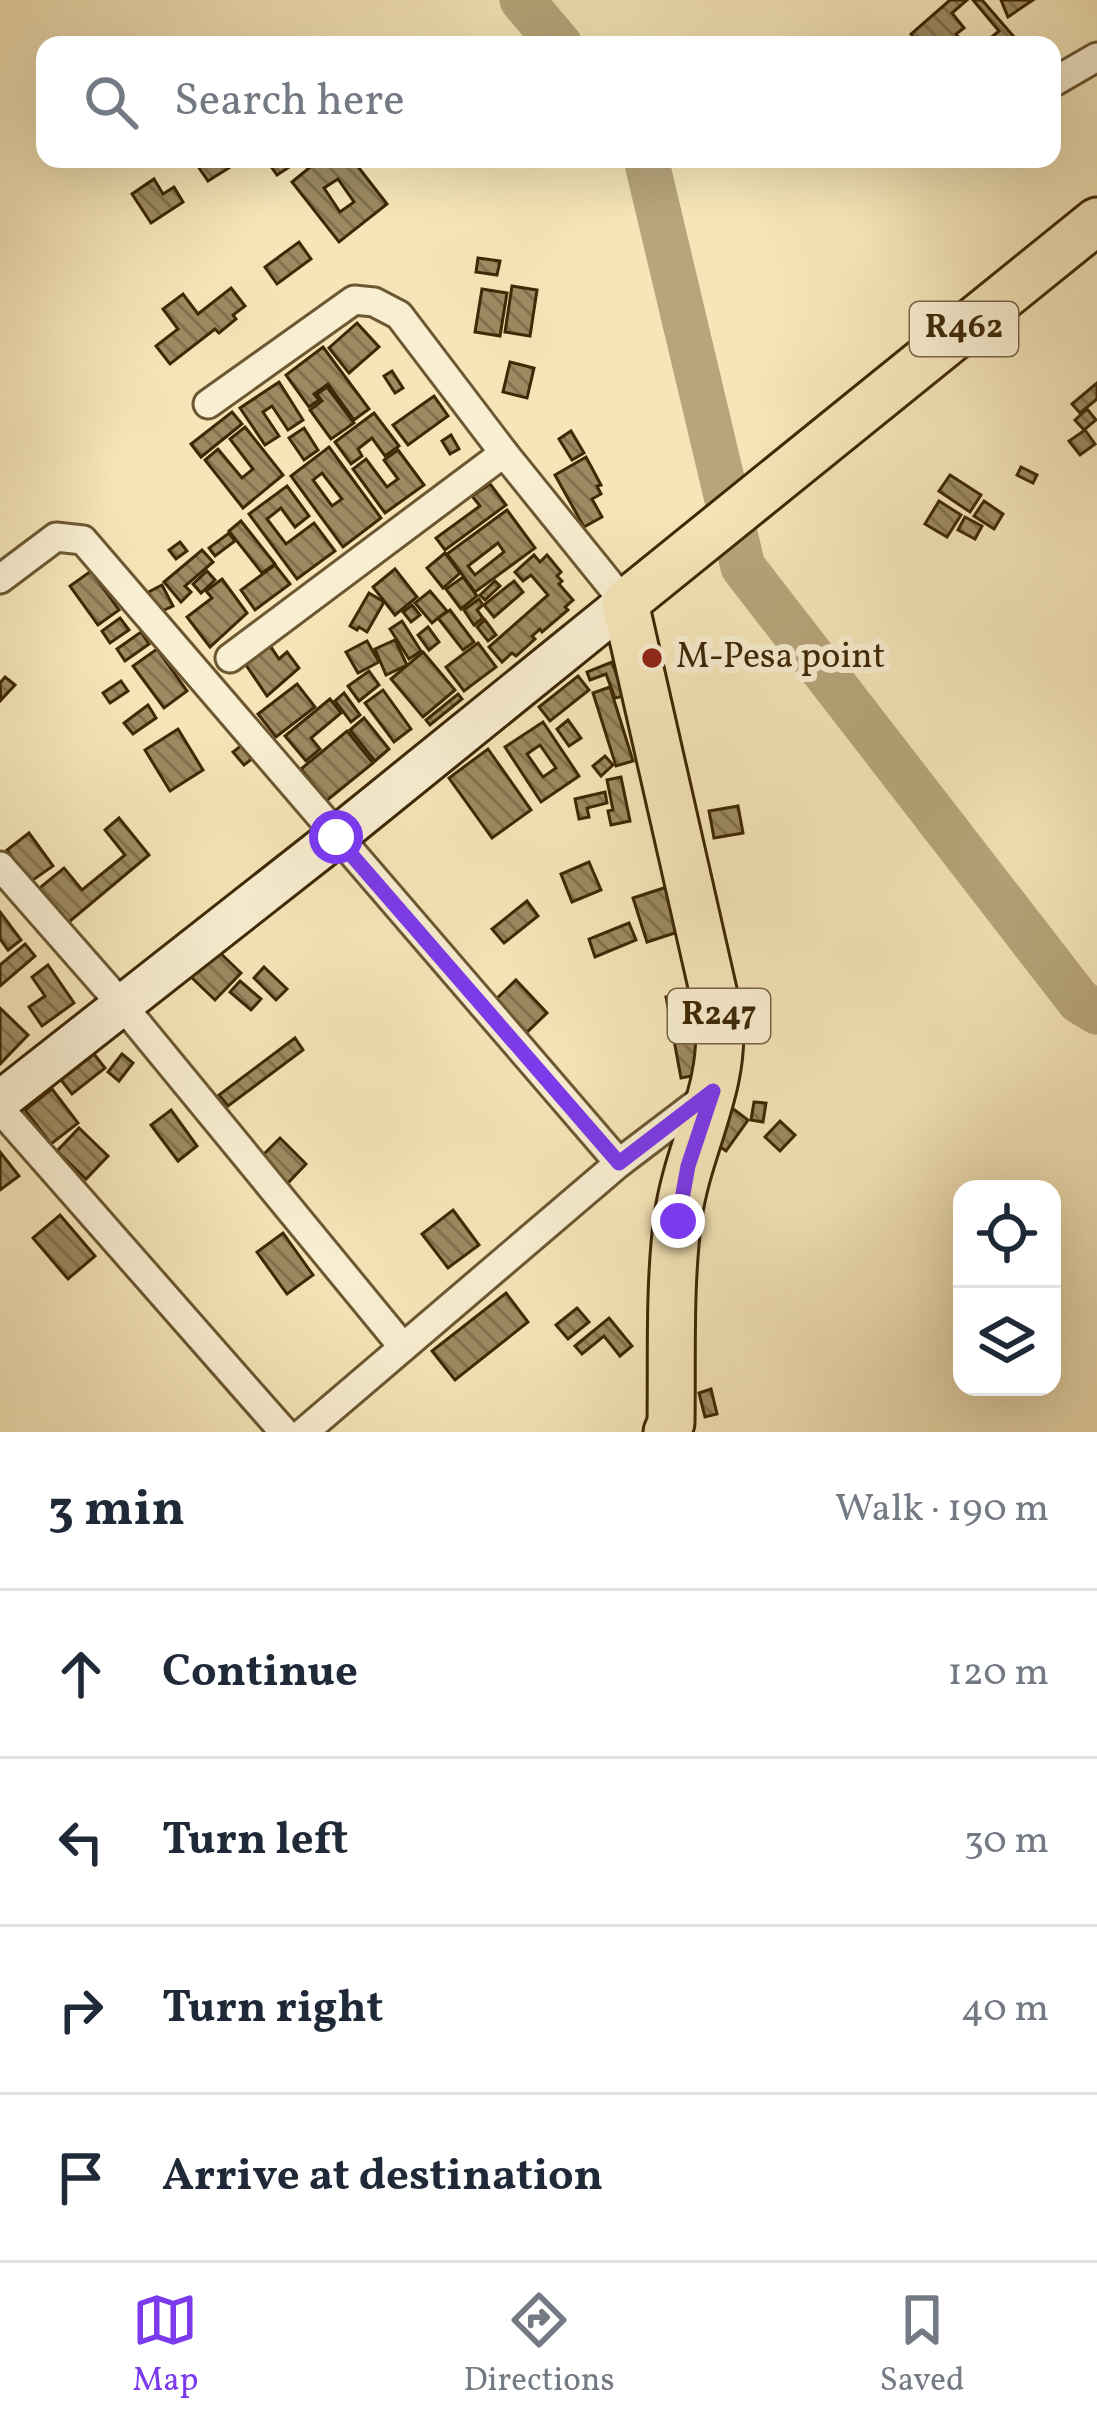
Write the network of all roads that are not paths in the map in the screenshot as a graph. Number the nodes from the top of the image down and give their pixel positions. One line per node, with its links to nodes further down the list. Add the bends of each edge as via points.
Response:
1 (1097, 57): 2 (street)
2 (1061, 78)
3 (1097, 221): 7 (main road, R462)
4 (208, 404): 5 (street, via 354,300 374,302 400,315)
5 (504, 454): 7 (street); 8 (street)
6 (0, 579): 9 (street, via 56,537 83,540)
7 (625, 603): 9 (street); 12 (main road, R247, via 719,1017)
8 (230, 658)
9 (336, 837): 11 (street); 14 (street)
10 (0, 866): 11 (street)
11 (122, 1005): 13 (street); 15 (street)
12 (713, 1091): 14 (street); 16 (main road, R247, via 678,1221)
13 (0, 1105): 17 (street)
14 (619, 1163): 15 (street)
15 (403, 1346): 18 (street)
16 (670, 1429)
17 (284, 1432)
18 (304, 1432)

